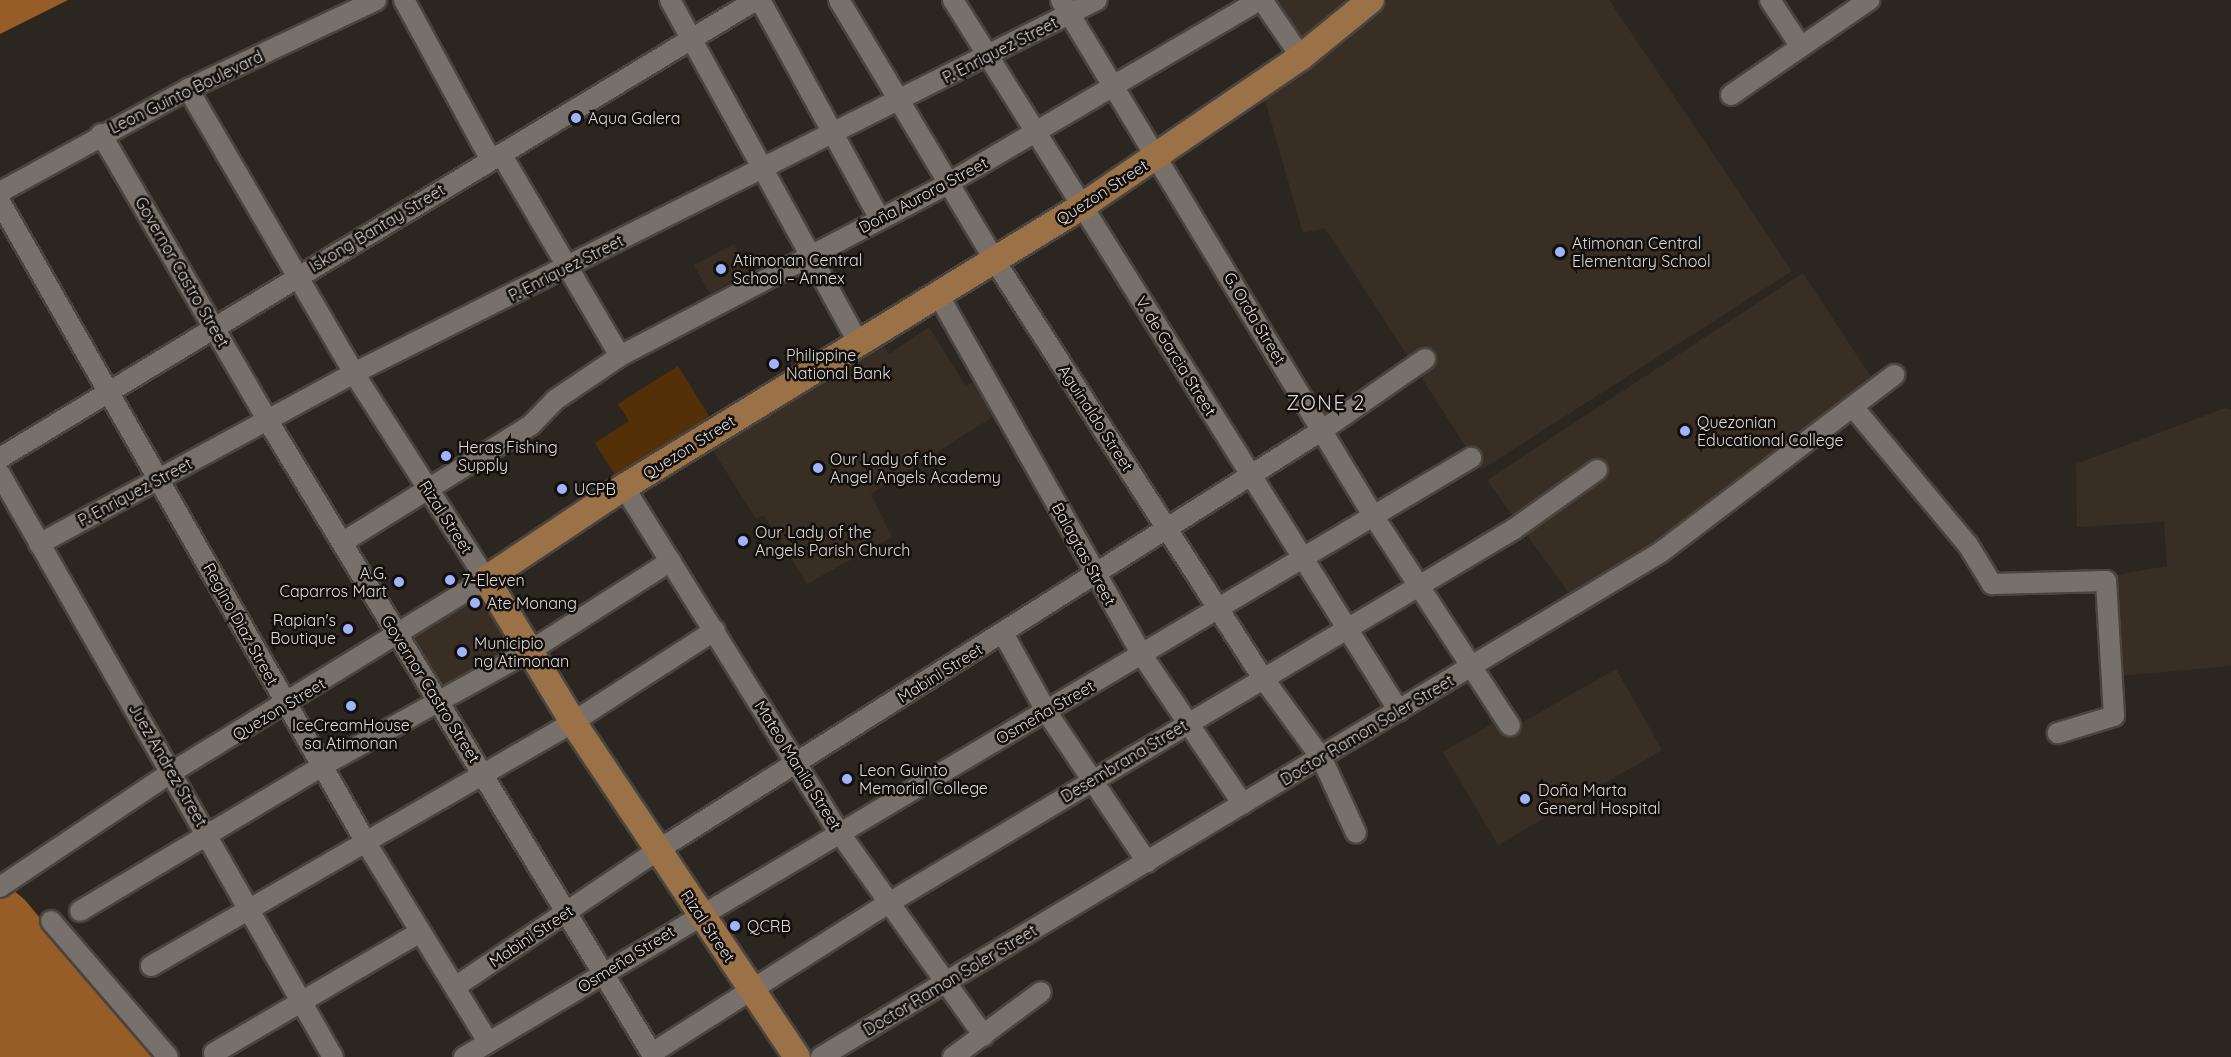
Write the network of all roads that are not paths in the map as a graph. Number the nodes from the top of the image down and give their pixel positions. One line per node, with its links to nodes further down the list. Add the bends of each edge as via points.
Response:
1 (376, 0): 17 (street, Leon Guinto Boulevard)
2 (404, 0): 24 (street)
3 (670, 0): 13 (street)
4 (758, 0): 13 (street, Iskong Bantay Street); 23 (street)
5 (839, 0): 20 (street, Aguinaldo Street)
6 (953, 0): 15 (street, V. de Garcia Street)
7 (1097, 0): 12 (street, P. Enriquez Street)
8 (1260, 0): 16 (street); 18 (street, Doña Aurora Street)
9 (1371, 0): 16 (main road, Quezon Street)
10 (1770, 0): 14 (street)
11 (1869, 0): 14 (street)
12 (1065, 8): 15 (street, P. Enriquez Street); 18 (street, G. Orda Street)
13 (690, 37): 24 (street, Iskong Bantay Street); 26 (street)
14 (1801, 47): 19 (street)
15 (987, 57): 20 (street, P. Enriquez Street); 21 (street, V. de Garcia Street)
16 (1301, 57): 25 (main road, Quezon Street)
17 (188, 89): 22 (street, Leon Guinto Boulevard); 35 (street, Rizal Street)
18 (1114, 89): 21 (street, Doña Aurora Street); 25 (street, G. Orda Street)
19 (1731, 95)
20 (897, 101): 23 (street, P. Enriquez Street); 27 (street, Aguinaldo Street)
21 (1035, 133): 27 (street, Doña Aurora Street); 30 (street, V. de Garcia Street)
22 (101, 134): 28 (street, Leon Guinto Boulevard); 37 (street, Governor Castro Street)
23 (833, 134): 26 (street, P. Enriquez Street); 31 (street)
24 (502, 153): 34 (street); 35 (street, Iskong Bantay Street)
25 (1156, 157): 30 (main road, Quezon Street); 46 (street, G. Orda Street)
26 (761, 168): 32 (street); 34 (street, P. Enriquez Street)
27 (947, 184): 31 (street, Doña Aurora Street); 33 (street, Aguinaldo Street)
28 (0, 192)
29 (0, 202): 43 (street, Regino Diaz Street)
30 (1081, 207): 33 (main road, Quezon Street); 51 (street, V. de Garcia Street)
31 (880, 219): 32 (street, Doña Aurora Street)
32 (810, 255): 38 (street); 39 (street, Doña Aurora Street)
33 (995, 261): 36 (main road, Quezon Street); 56 (street, Aguinaldo Street)
34 (574, 270): 39 (street); 41 (street, P. Enriquez Street)
35 (298, 274): 37 (street, Iskong Bantay Street); 41 (street, Rizal Street)
36 (939, 296): 38 (main road, Quezon Street); 61 (street, Balagtas Street)
37 (213, 325): 43 (street, Iskong Bantay Street); 45 (street, Governor Castro Street)
38 (858, 342): 53 (main road, Quezon Street)
39 (620, 356): 54 (street, Doña Aurora Street, via 555,400 531,424)
40 (1425, 359): 46 (street, Mabini Street)
41 (354, 373): 45 (street, P. Enriquez Street); 54 (street, Rizal Street)
42 (1894, 375): 44 (street, Doctor Ramon Soler Street)
43 (109, 388): 47 (street, Iskong Bantay Street); 52 (street, Regino Diaz Street)
44 (1854, 407): 71 (street, Doctor Ramon Soler Street, via 1660,552); 80 (street, via 1968,545 1992,584 2106,581 2114,716)
45 (268, 421): 52 (street, P. Enriquez Street); 57 (street, Governor Castro Street)
46 (1324, 429): 51 (street, Mabini Street); 55 (street, G. Orda Street)
47 (0, 458)
48 (1471, 458): 55 (street, Osmeña Street)
49 (1597, 470): 63 (street, Desembrana Street)
50 (0, 474): 58 (street, Juez Andrez Street)
51 (1252, 475): 56 (street, Mabini Street); 59 (street, V. de Garcia Street)
52 (160, 478): 58 (street, P. Enriquez Street); 74 (street, Regino Diaz Street)
53 (624, 488): 60 (street, Mateo Manila Street); 62 (main road, Quezon Street)
54 (428, 489): 57 (street, Doña Aurora Street); 62 (street, Rizal Street)
55 (1374, 517): 59 (street, Osmeña Street); 63 (street, G. Orda Street)
56 (1166, 528): 61 (street, Mabini Street); 64 (street, Aguinaldo Street)
57 (343, 542): 68 (street, Governor Castro Street)
58 (39, 544): 84 (street, Juez Andrez Street)
59 (1302, 556): 64 (street, Osmeña Street); 65 (street, V. de Garcia Street)
60 (671, 561): 66 (street, Mateo Manila Street); 69 (street)
61 (1095, 575): 67 (street, Mabini Street); 70 (street, Balagtas Street)
62 (486, 579): 68 (street, Quezon Street); 69 (main road, Rizal Street)
63 (1418, 587): 65 (street, Desembrana Street); 71 (street, G. Orda Street)
64 (1217, 608): 70 (street, Osmeña Street); 72 (street, Aguinaldo Street)
65 (1349, 628): 72 (street, Desembrana Street); 76 (street, V. de Garcia Street)
66 (715, 630): 77 (street); 82 (street, Mateo Manila Street)
67 (1003, 633): 75 (street); 82 (street, Mabini Street)
68 (398, 635): 73 (street, Governor Castro Street); 74 (street, Quezon Street)
69 (530, 651): 73 (street); 77 (main road, Rizal Street)
70 (1142, 655): 75 (street, Osmeña Street); 78 (street, Balagtas Street)
71 (1470, 668): 76 (street, Doctor Ramon Soler Street); 79 (street, G. Orda Street)
72 (1263, 678): 78 (street, Desembrana Street); 81 (street, Aguinaldo Street)
73 (438, 701): 83 (street); 85 (street, Governor Castro Street)
74 (287, 706): 83 (street, Regino Diaz Street); 84 (street, Quezon Street)
75 (1046, 711): 86 (street); 88 (street, Osmeña Street)
76 (1399, 711): 81 (street, Doctor Ramon Soler Street)
77 (573, 722): 85 (street); 92 (main road, Rizal Street)
78 (1189, 723): 86 (street, Desembrana Street); 87 (street, Balagtas Street)
79 (1510, 726)
80 (2058, 734)
81 (1322, 759): 87 (street, Doctor Ramon Soler Street); 89 (street, Aguinaldo Street)
82 (797, 764): 88 (street, Mateo Manila Street); 92 (street, Mabini Street)
83 (324, 765): 90 (street); 91 (street, Regino Diaz Street)
84 (172, 772): 90 (street, Juez Andrez Street); 94 (street, Quezon Street)
85 (483, 773): 91 (street); 99 (street, Governor Castro Street)
86 (1092, 779): 93 (street); 95 (street, Desembrana Street)
87 (1243, 804): 93 (street, Doctor Ramon Soler Street)
88 (839, 832): 95 (street, Mateo Manila Street); 98 (street, Osmeña Street)
89 (1356, 833)
90 (209, 835): 96 (street, Juez Andrez Street); 97 (street)
91 (365, 841): 96 (street); 101 (street, Regino Diaz Street)
92 (658, 850): 98 (main road, Rizal Street); 99 (street, Mabini Street)
93 (1147, 862): 104 (street, Doctor Ramon Soler Street)
94 (0, 887)
95 (887, 904): 104 (street, Mateo Manila Street); 106 (street, Desembrana Street)
96 (250, 908): 102 (street); 108 (street, Juez Andrez Street)
97 (80, 911)
98 (699, 913): 103 (street, Osmeña Street); 106 (main road, Rizal Street)
99 (566, 914): 103 (street, Governor Castro Street); 105 (street, Mabini Street)
100 (51, 921): 113 (street)
101 (420, 932): 105 (street, Regino Diaz Street); 108 (street)
102 (151, 966)
103 (603, 974): 110 (street, Osmeña Street); 112 (street, Governor Castro Street)
104 (947, 983): 109 (street, Mateo Manila Street); 117 (street, Doctor Ramon Soler Street)
105 (455, 987): 110 (street, Regino Diaz Street)
106 (751, 990): 112 (street, Desembrana Street); 116 (main road, Rizal Street)
107 (1041, 992): 109 (street)
108 (300, 1003): 111 (street); 114 (street, Juez Andrez Street)
109 (984, 1035): 118 (street)
110 (488, 1042): 115 (street, Osmeña Street)
111 (214, 1053)
112 (653, 1055)
113 (168, 1057)
114 (333, 1057)
115 (464, 1057)
116 (797, 1057)
117 (821, 1057)
118 (953, 1057)

